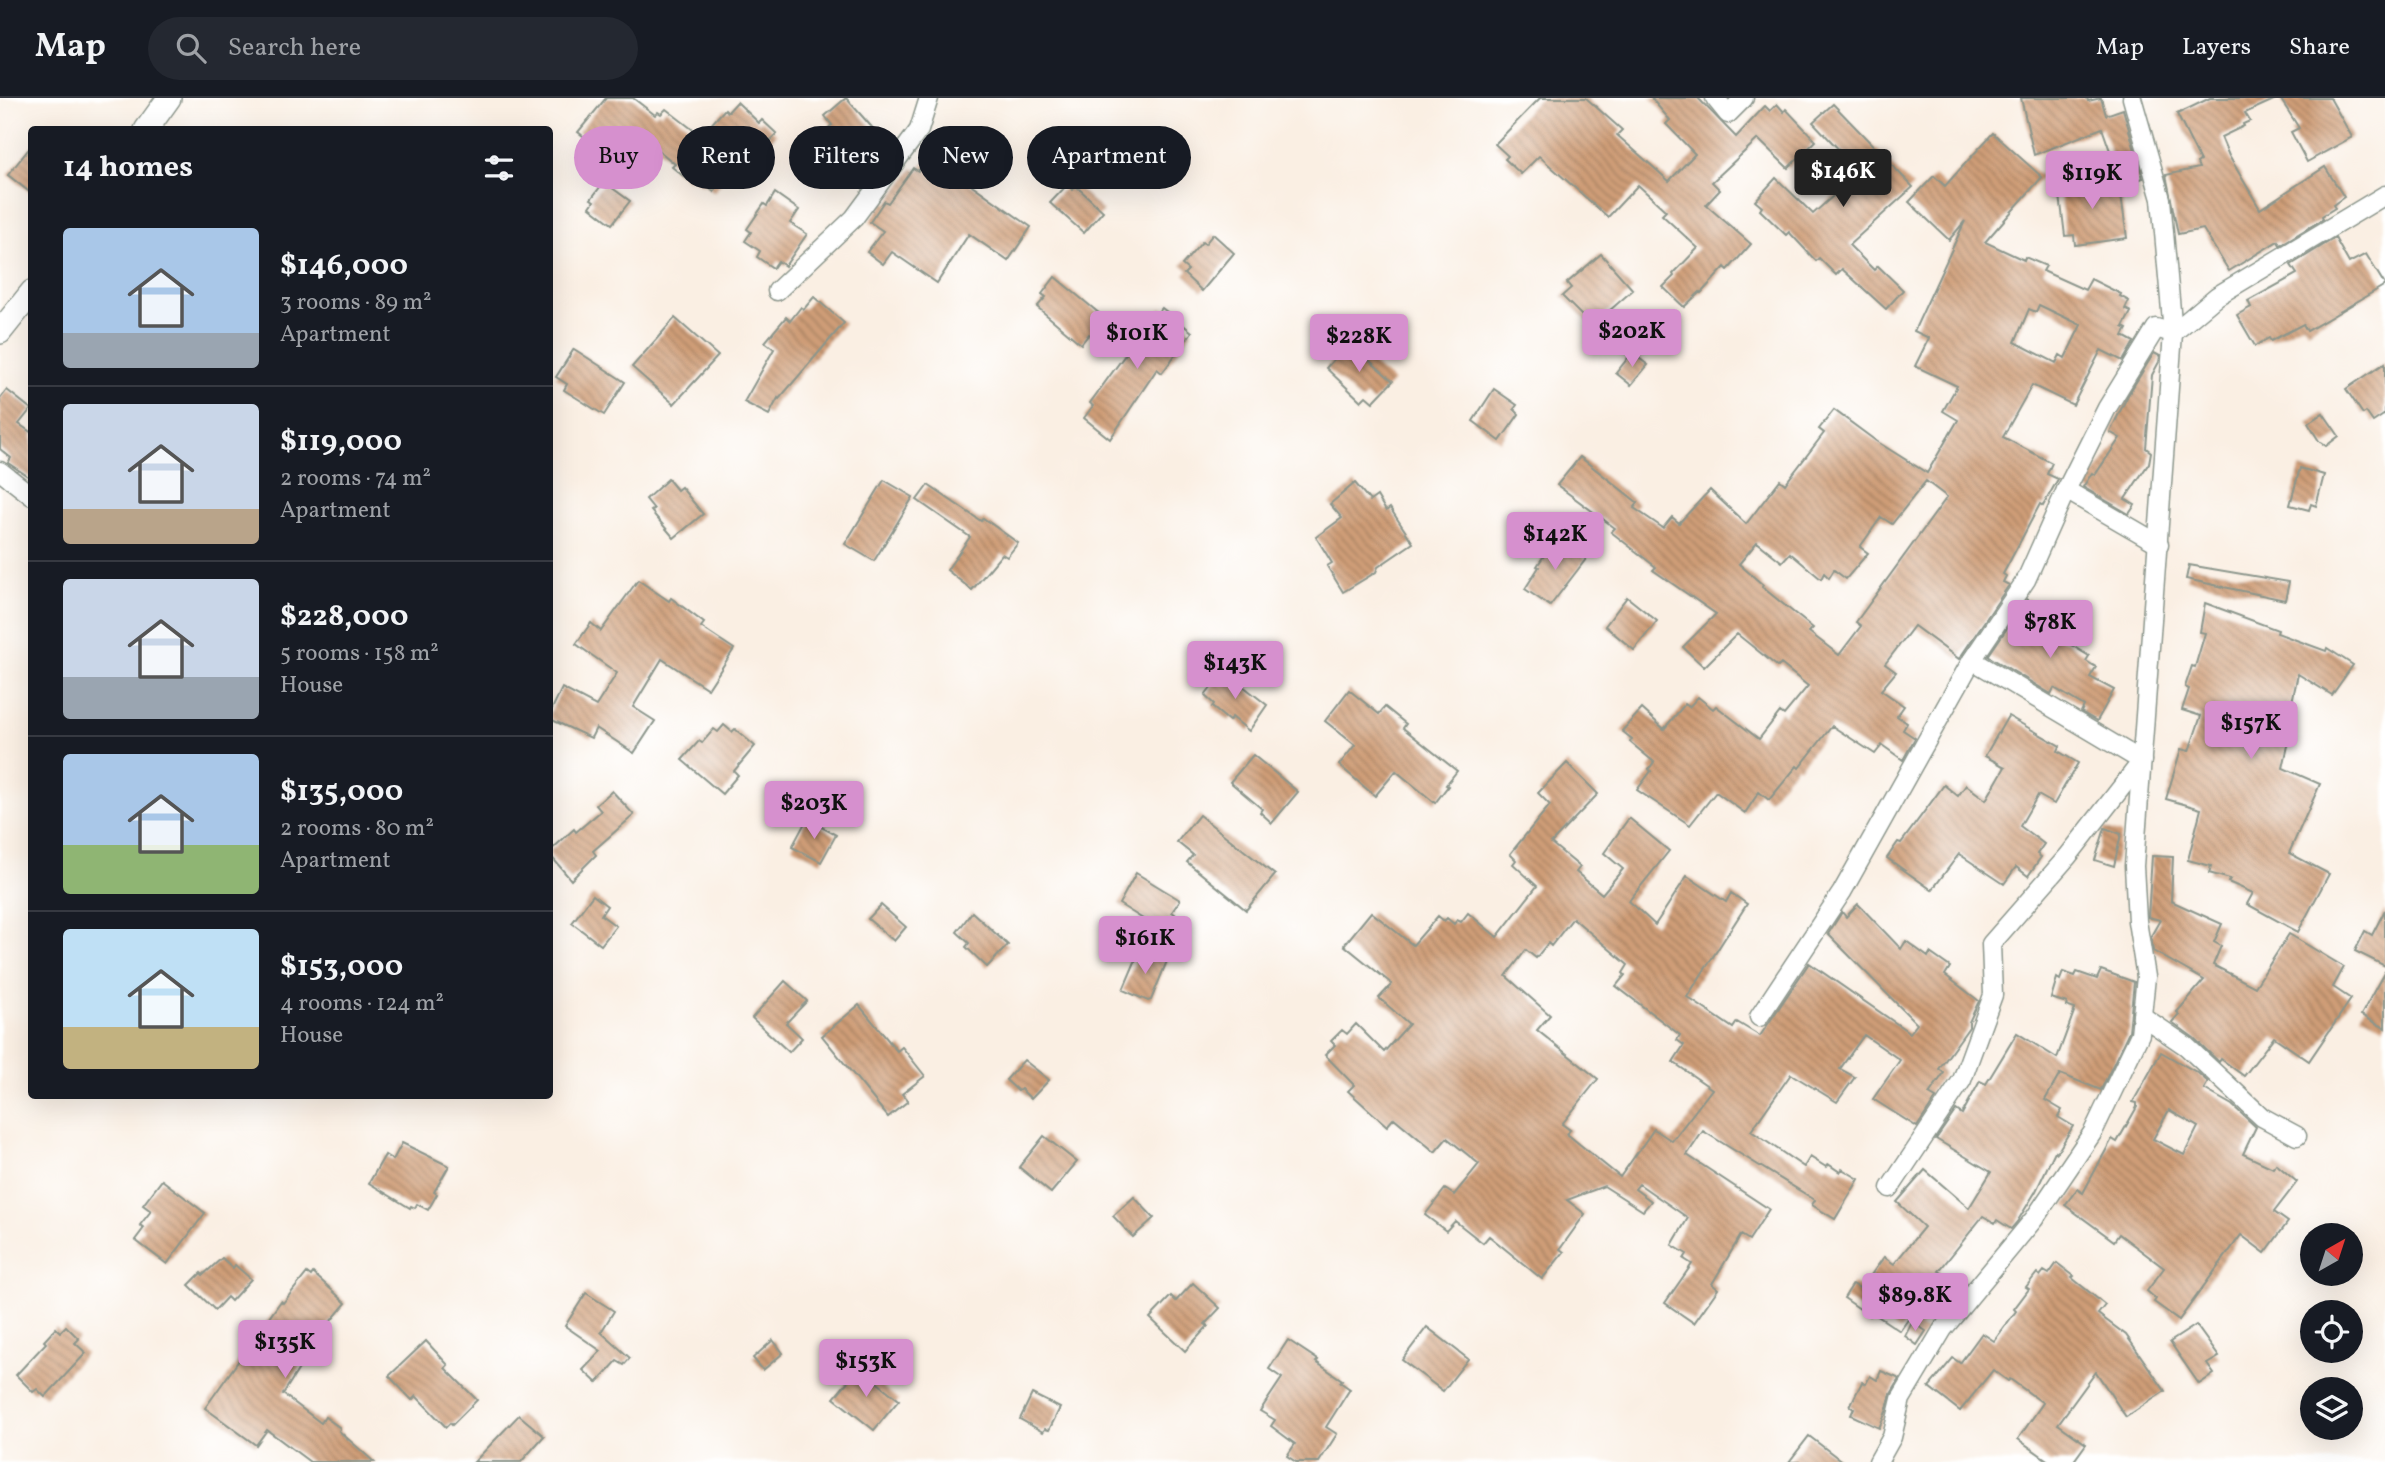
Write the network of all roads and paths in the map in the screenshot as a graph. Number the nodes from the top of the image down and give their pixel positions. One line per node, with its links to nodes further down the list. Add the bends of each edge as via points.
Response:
1 (169, 98): 6 (street)
2 (929, 98): 8 (street, via 919,130 854,218)
3 (1714, 98): 4 (street, via 1728,114)
4 (1744, 98)
5 (2132, 98): 11 (street, via 2161,199)
6 (149, 126)
7 (2385, 195): 11 (street, via 2217,296)
8 (777, 292)
9 (28, 297): 10 (street)
10 (0, 332)
11 (2173, 333): 13 (street, via 2156,328 2107,408); 15 (street)
12 (0, 471): 14 (street)
13 (2066, 490): 15 (street); 16 (street, via 2026,580)
14 (28, 493)
15 (2159, 544): 17 (street)
16 (1972, 660): 17 (street); 19 (street, via 1842,892)
17 (2142, 761): 18 (street, via 2134,866 2146,977); 21 (street, via 1991,944 1993,995 1962,1080)
18 (2142, 1016): 20 (street, via 2186,1046 2262,1117); 22 (street, via 2140,1034 2093,1132 2034,1219 1943,1329 1901,1399 1892,1437)
19 (1759, 1017)
20 (2297, 1136)
21 (1890, 1188)
22 (1878, 1462)

